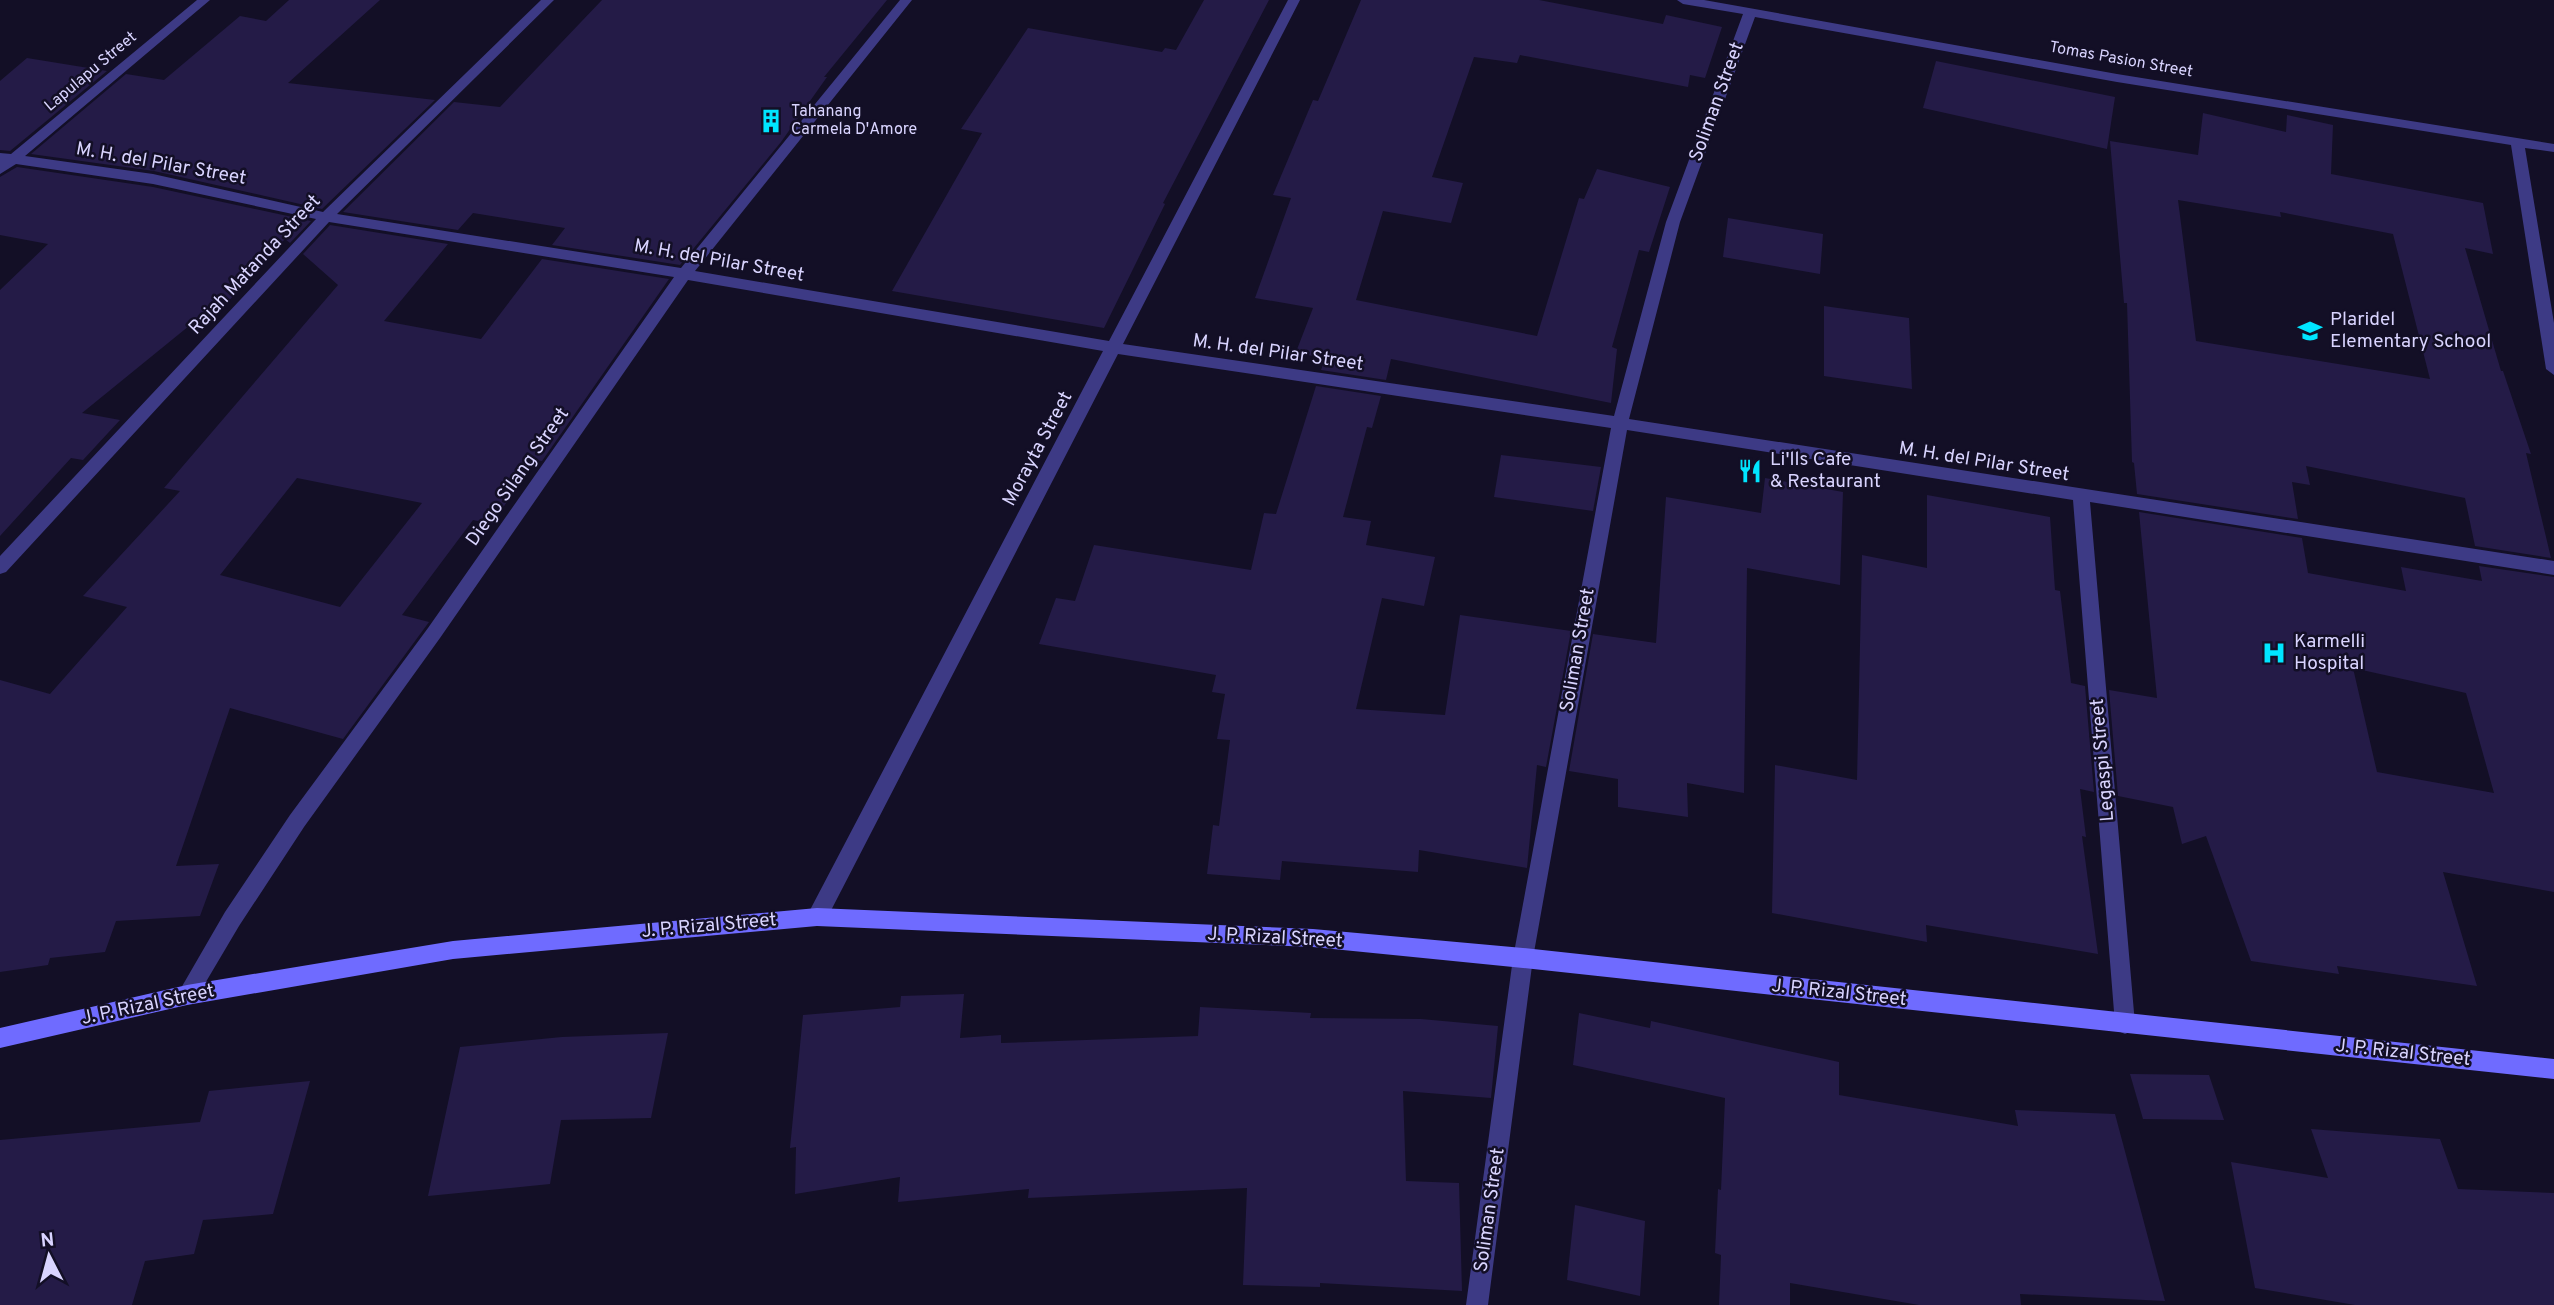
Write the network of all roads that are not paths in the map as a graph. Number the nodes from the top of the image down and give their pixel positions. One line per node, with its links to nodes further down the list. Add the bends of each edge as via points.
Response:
1 (204, 0): 9 (street, Lapulapu Street)
2 (548, 0): 11 (street, Rajah Matanda Street)
3 (906, 0): 12 (street, Diego Silang Street)
4 (1294, 0): 13 (street, Morayta Street)
5 (1682, 0): 6 (street, Tomas Pasion Street)
6 (1750, 12): 7 (street, Tomas Pasion Street, via 2118,78); 15 (street, Soliman Street, via 1673,222)
7 (2517, 141): 8 (street, Tomas Pasion Street); 14 (street)
8 (2554, 148)
9 (6, 158): 10 (street, Lapulapu Street); 11 (street, M. H. del Pilar Street, via 153,179)
10 (0, 170)
11 (326, 217): 12 (street, M. H. del Pilar Street); 17 (street, Rajah Matanda Street)
12 (684, 274): 13 (street, M. H. del Pilar Street); 21 (street, Diego Silang Street, via 435,633 297,821)
13 (1115, 348): 15 (street, M. H. del Pilar Street); 19 (street, Morayta Street)
14 (2554, 369)
15 (1620, 423): 16 (street, M. H. del Pilar Street); 20 (street, Soliman Street)
16 (2081, 497): 18 (street, M. H. del Pilar Street); 22 (street, Legaspi Street)
17 (0, 567)
18 (2554, 568)
19 (817, 916): 20 (main road, J. P. Rizal Street, via 1313,938); 21 (main road, J. P. Rizal Street, via 453,950)
20 (1523, 958): 22 (main road, J. P. Rizal Street); 25 (street, Soliman Street)
21 (187, 995): 23 (main road, J. P. Rizal Street)
22 (2125, 1024): 24 (main road, J. P. Rizal Street)
23 (0, 1038)
24 (2554, 1069)
25 (1477, 1305)

